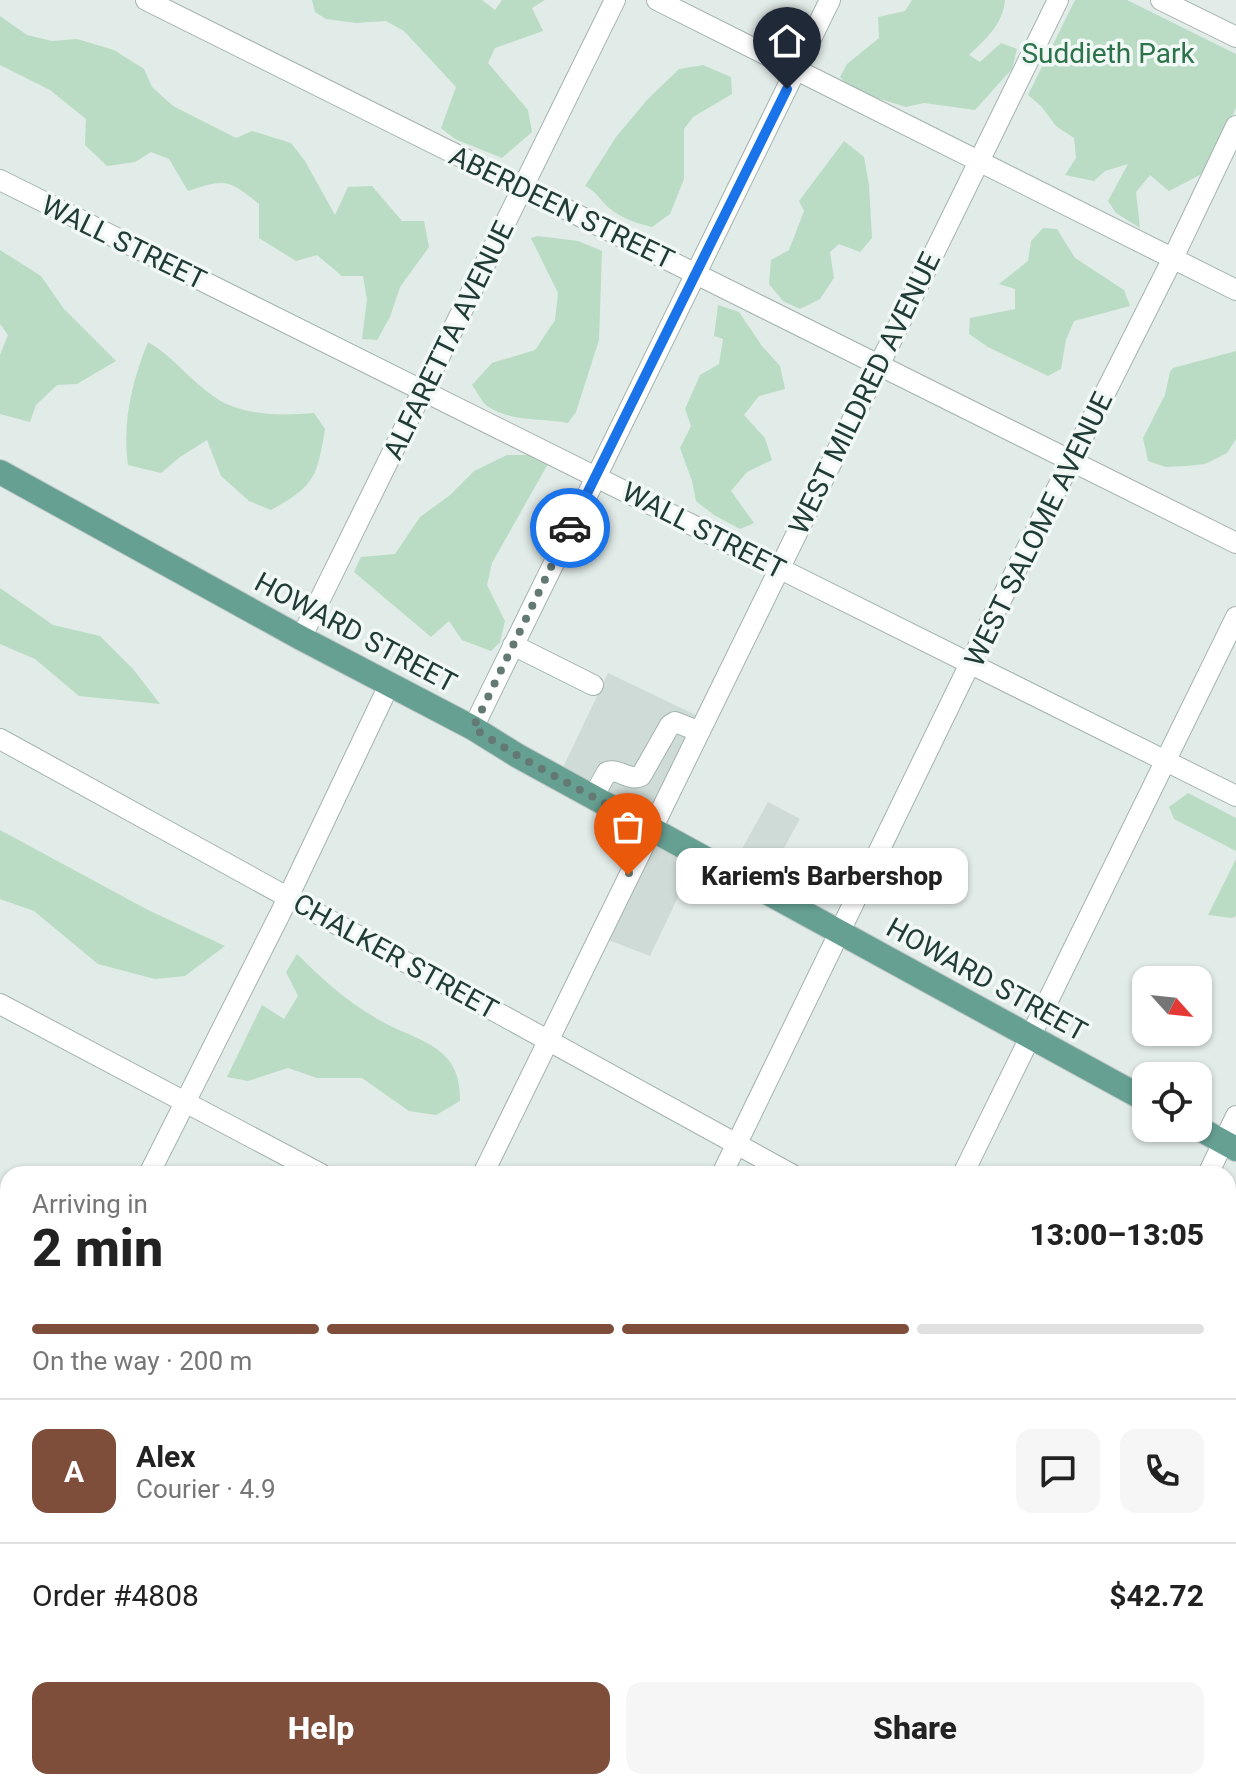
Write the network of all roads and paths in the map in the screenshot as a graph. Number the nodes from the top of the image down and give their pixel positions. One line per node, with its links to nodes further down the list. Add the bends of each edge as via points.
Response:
1 (146, 0): 12 (street, ABERDEEN STREET)
2 (615, 0): 12 (street, ALFARETTA AVENUE)
3 (657, 0): 8 (street)
4 (830, 0): 8 (street)
5 (1058, 0): 10 (street, WEST MILDRED AVENUE)
6 (1161, 0): 7 (street)
7 (1236, 37)
8 (796, 71): 10 (street); 14 (street)
9 (1236, 126): 13 (street, WEST SALOME AVENUE)
10 (978, 160): 13 (street); 16 (street, WEST MILDRED AVENUE)
11 (0, 180): 17 (street, WALL STREET)
12 (522, 188): 14 (street, ABERDEEN STREET); 17 (street, ALFARETTA AVENUE)
13 (1173, 258): 15 (street); 18 (street, WEST SALOME AVENUE)
14 (695, 273): 16 (street, ABERDEEN STREET); 20 (street)
15 (1236, 290)
16 (878, 364): 18 (street, ABERDEEN STREET); 22 (street, WEST MILDRED AVENUE)
17 (423, 391): 20 (street, WALL STREET); 24 (street, ALFARETTA AVENUE)
18 (1071, 460): 21 (street, ABERDEEN STREET); 26 (street, WEST SALOME AVENUE)
19 (0, 472): 24 (main road, HOWARD STREET)
20 (596, 476): 22 (street, WALL STREET); 25 (street)
21 (1236, 543)
22 (779, 567): 26 (street, WALL STREET); 30 (street, WEST MILDRED AVENUE)
23 (1236, 617): 32 (street)
24 (301, 638): 27 (main road, HOWARD STREET)
25 (513, 645): 28 (street); 29 (street)
26 (972, 663): 32 (street, WALL STREET); 37 (street, WEST SALOME AVENUE)
27 (390, 683): 29 (main road, HOWARD STREET); 36 (street)
28 (593, 685)
29 (473, 728): 34 (main road, HOWARD STREET)
30 (698, 731): 34 (street, via 670,725 641,776 607,772); 35 (street, WEST MILDRED AVENUE)
31 (0, 739): 36 (street, CHALKER STREET)
32 (1166, 761): 33 (street, WALL STREET); 39 (street)
33 (1236, 796)
34 (593, 797): 35 (main road, HOWARD STREET)
35 (650, 828): 37 (main road, HOWARD STREET); 40 (street, WEST MILDRED AVENUE)
36 (289, 896): 40 (street, CHALKER STREET); 42 (street)
37 (839, 932): 39 (main road, HOWARD STREET); 46 (street, WEST SALOME AVENUE)
38 (0, 1004): 42 (street)
39 (1030, 1038): 41 (main road, HOWARD STREET); 52 (street)
40 (546, 1041): 46 (street, CHALKER STREET); 49 (street, WEST MILDRED AVENUE)
41 (1132, 1093)
42 (186, 1103): 47 (street); 48 (street)
43 (1236, 1116): 45 (street)
44 (1212, 1135): 45 (main road)
45 (1230, 1145): 53 (street)
46 (736, 1146): 50 (street, WEST SALOME AVENUE); 51 (street, CHALKER STREET)
47 (153, 1166)
48 (306, 1166)
49 (487, 1166)
50 (726, 1166)
51 (775, 1166)
52 (967, 1166)
53 (1214, 1166)

